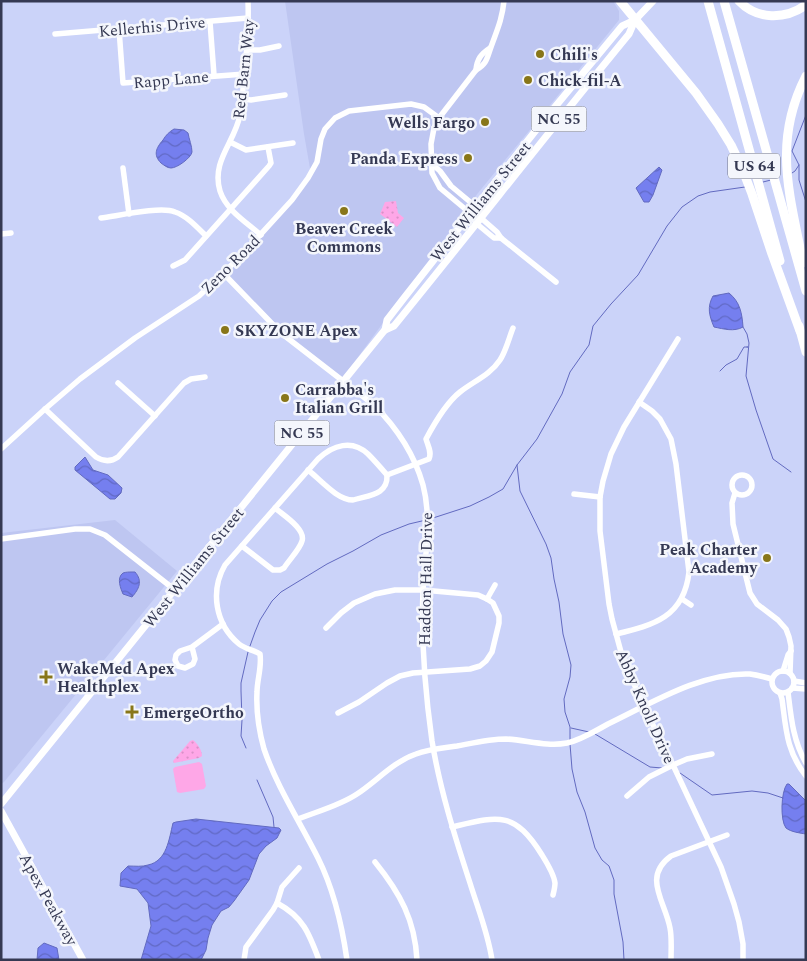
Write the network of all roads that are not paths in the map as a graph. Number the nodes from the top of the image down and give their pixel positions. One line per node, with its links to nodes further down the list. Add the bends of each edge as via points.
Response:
1 (248, 1): 9 (street, Red Barn Way)
2 (504, 1): 21 (street, via 489,56)
3 (620, 1): 10 (highway)
4 (653, 1): 10 (main road, NC 55)
5 (708, 1): 44 (highway, US 64)
6 (724, 1): 41 (highway, US 64)
7 (739, 1): 8 (highway, via 749,10 776,16 787,15)
8 (806, 5)
9 (248, 18): 11 (street, Kellerhis Drive); 15 (street, Red Barn Way)
10 (636, 20): 27 (main road, West Williams Street / NC 55, via 622,26); 32 (main road, West Williams Street / NC 55, via 630,34); 44 (highway, via 696,93 731,145 752,194)
11 (210, 22): 12 (street, Kellerhis Drive); 17 (street)
12 (119, 29): 13 (street, Kellerhis Drive); 17 (street, Rapp Lane, via 123,83)
13 (54, 34)
14 (279, 46): 15 (street)
15 (247, 50): 16 (street, Red Barn Way)
16 (245, 74): 17 (street, Rapp Lane); 20 (street, Red Barn Way)
17 (214, 75)
18 (806, 76): 39 (highway, via 791,112 786,168)
19 (285, 95): 20 (street)
20 (242, 99): 22 (street, Red Barn Way, via 238,124)
21 (440, 118): 25 (street, via 432,138); 35 (street, Zeno Road, via 424,107 410,104 349,111 335,118 325,129 317,162 308,178)
22 (230, 142): 24 (street, via 246,150); 28 (street, Red Barn Way, via 218,173 220,191)
23 (293, 143): 24 (street)
24 (268, 147): 28 (street, via 269,166)
25 (432, 164): 27 (street); 30 (street, via 432,173 440,188)
26 (123, 168): 29 (street)
27 (475, 206): 30 (main road, West Williams Street / NC 55); 32 (street)
28 (231, 209): 35 (street, Red Barn Way); 36 (street)
29 (129, 214): 31 (street); 36 (street, via 161,210 176,212)
30 (470, 214): 32 (street); 43 (main road, West Williams Street / NC 55, via 387,320)
31 (101, 218)
32 (479, 221): 40 (street, via 498,232 501,238); 43 (main road, West Williams Street / NC 55, via 394,326)
33 (11, 233): 34 (street)
34 (1, 234)
35 (261, 235): 38 (street, Zeno Road)
36 (206, 236): 37 (street, via 185,260)
37 (173, 266)
38 (223, 273): 48 (street, Haddon Hall Drive, via 281,333); 51 (street, Zeno Road, via 199,296 113,354)
39 (806, 276)
40 (556, 282)
41 (806, 291)
42 (513, 328): 54 (street, via 499,362 459,392 426,439 431,456)
43 (385, 330): 48 (main road, West Williams Street / NC 55)
44 (800, 331): 46 (highway, US 64)
45 (678, 340): 50 (street, Abby Knoll Drive)
46 (806, 352)
47 (205, 377): 52 (street, via 184,383)
48 (344, 382): 54 (street, Haddon Hall Drive, via 374,405 395,428); 64 (main road, West Williams Street / NC 55)
49 (118, 384): 52 (street)
50 (639, 402): 59 (street, Abby Knoll Drive, via 610,454); 67 (street, via 660,420 674,447 689,564)
51 (44, 409): 52 (street, via 96,457 105,461 118,457); 53 (street, Zeno Road)
52 (155, 416)
53 (1, 448)
54 (415, 464): 56 (street); 65 (street, Haddon Hall Drive, via 423,484 426,507)
55 (308, 470): 56 (street, via 329,450 350,446 369,454); 56 (street, via 349,500 381,491 386,486); 60 (street)
56 (387, 475)
57 (574, 494): 59 (street)
58 (737, 494): 73 (street, via 733,524 750,593 757,604 783,626)
59 (600, 496): 71 (street, Abby Knoll Drive, via 600,532)
60 (275, 508): 62 (street); 62 (street, via 303,533 302,542 284,568 273,570)
61 (1, 539): 64 (street, via 82,528 93,530 111,539)
62 (242, 546): 69 (street, via 225,565 216,590)
63 (496, 585): 66 (street)
64 (175, 590): 91 (main road, West Williams Street / NC 55)
65 (423, 590): 66 (street, via 478,595); 70 (street, via 390,590 368,596 348,608); 75 (street, Haddon Hall Drive)
66 (487, 599): 75 (street, via 497,610 499,623 492,652 486,661 470,669)
67 (682, 599): 68 (street); 71 (street, via 670,613 656,622)
68 (691, 605)
69 (223, 624): 72 (street); 93 (street, via 239,644 260,654 257,703 261,738 272,771)
70 (326, 628)
71 (616, 634): 83 (street, Abby Knoll Drive)
72 (192, 647)
73 (791, 652): 74 (street); 76 (street)
74 (783, 671): 76 (street); 77 (street, via 776,673)
75 (424, 672): 84 (street, via 394,678); 85 (street, Haddon Hall Drive)
76 (790, 673): 78 (street)
77 (772, 680): 82 (street, via 774,689); 83 (street, via 750,674 713,679 693,684)
78 (794, 681): 79 (street); 81 (street)
79 (806, 683)
80 (806, 689): 81 (street)
81 (790, 690): 82 (street); 87 (street, via 794,735)
82 (780, 693): 89 (street, via 786,737 794,759)
83 (644, 707): 85 (street, via 568,742 552,744 496,739); 88 (street, Abby Knoll Drive)
84 (338, 712)
85 (434, 749): 93 (street, via 403,759 352,797); 94 (street, Haddon Hall Drive)
86 (712, 754): 88 (street)
87 (806, 763)
88 (673, 765): 90 (street, via 649,776); 96 (street, Abby Knoll Drive)
89 (804, 771)
90 (627, 796)
91 (1, 804)
92 (1, 811): 101 (main road, Apex Peakway)
93 (298, 819): 104 (street, via 330,886)
94 (452, 827): 99 (street, via 495,819 517,826 532,839 551,872 555,883); 106 (street, Haddon Hall Drive, via 486,930)
95 (727, 835): 96 (street)
96 (708, 842): 107 (street, via 671,856 658,869 657,887 670,929); 108 (street, Abby Knoll Drive, via 734,904 743,944)
97 (375, 862): 105 (street, via 408,913)
98 (299, 868): 100 (street, via 282,888)
99 (553, 895)
100 (277, 903): 102 (street, via 246,947); 103 (street, via 305,927)
101 (83, 960)
102 (244, 960)
103 (319, 960)
104 (347, 960)
105 (417, 960)
106 (492, 960)
107 (671, 960)
108 (743, 960)

